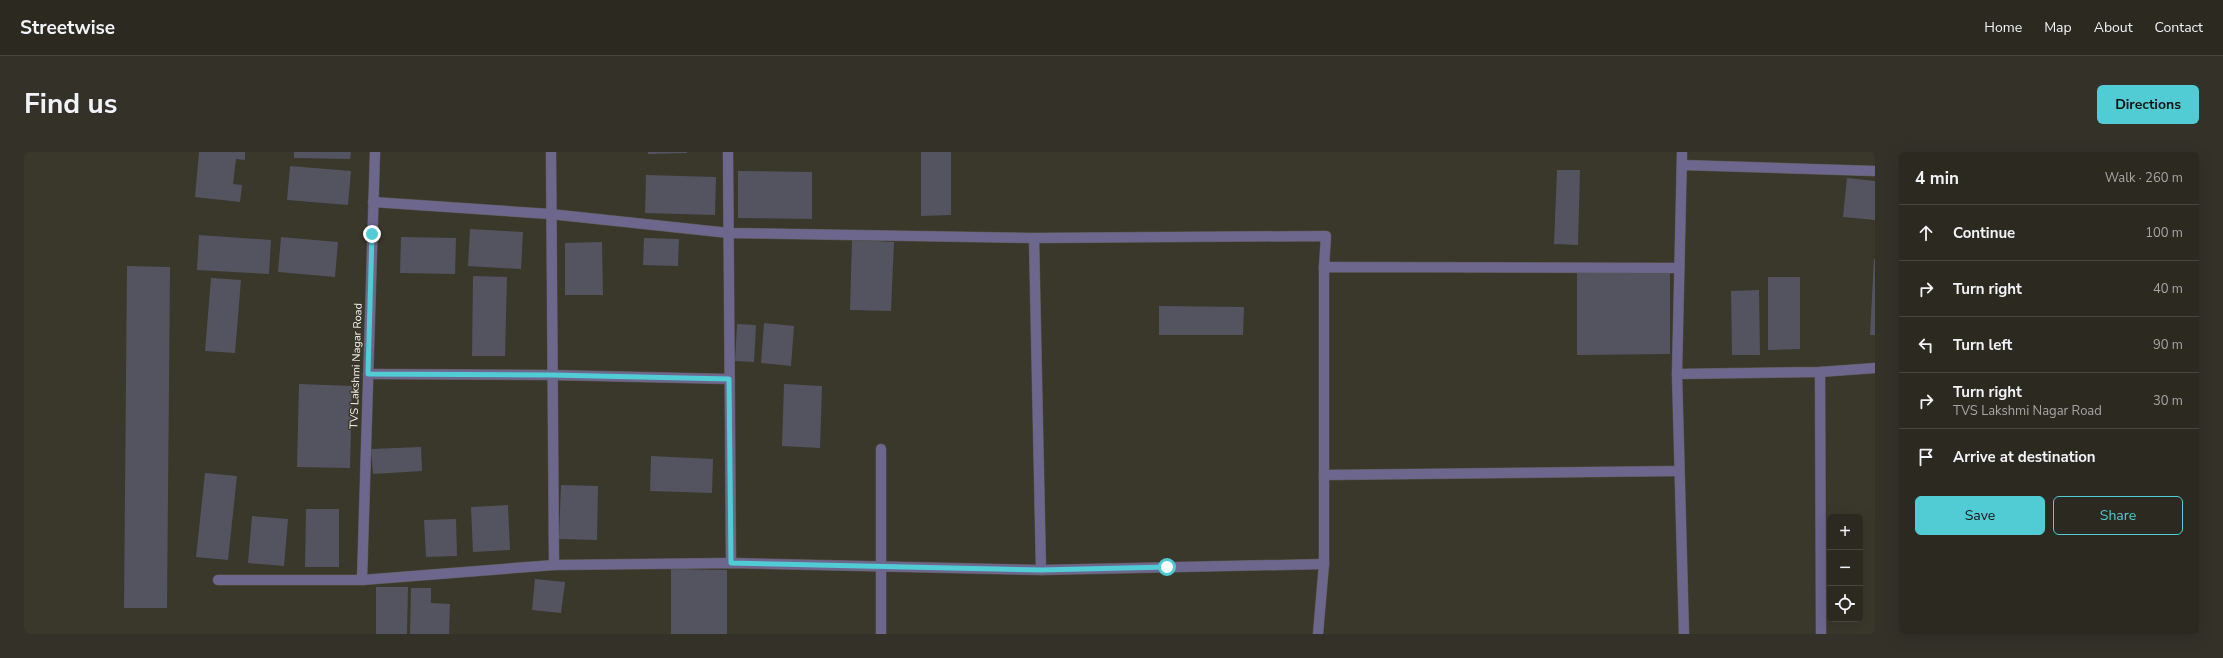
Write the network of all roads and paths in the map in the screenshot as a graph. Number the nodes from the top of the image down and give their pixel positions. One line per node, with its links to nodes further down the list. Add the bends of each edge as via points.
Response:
1 (375, 152): 7 (street, TVS Lakshmi Nagar Road)
2 (550, 152): 8 (street)
3 (728, 152): 9 (street)
4 (1682, 152): 5 (street)
5 (1682, 165): 6 (street); 12 (street)
6 (1875, 171)
7 (373, 202): 8 (street); 15 (street, TVS Lakshmi Nagar Road)
8 (550, 214): 9 (street); 17 (street)
9 (728, 233): 10 (street); 18 (street)
10 (1034, 238): 11 (street, via 1326,236); 26 (street)
11 (1324, 267): 12 (street); 21 (street)
12 (1679, 268): 16 (street)
13 (1875, 368): 14 (street)
14 (1820, 372): 16 (street); 32 (street)
15 (368, 374): 17 (street); 28 (street, TVS Lakshmi Nagar Road)
16 (1677, 374): 20 (street)
17 (552, 375): 18 (street); 24 (street)
18 (729, 379): 22 (street)
19 (881, 449): 25 (street)
20 (1679, 471): 21 (street); 31 (street)
21 (1324, 475): 23 (street)
22 (731, 563): 24 (street); 25 (street)
23 (1324, 564): 26 (street); 30 (street)
24 (554, 565): 28 (street)
25 (882, 566): 26 (street); 29 (street)
26 (1041, 570)
27 (218, 580): 28 (street)
28 (362, 580)
29 (881, 634)
30 (1318, 634)
31 (1684, 634)
32 (1821, 634)

